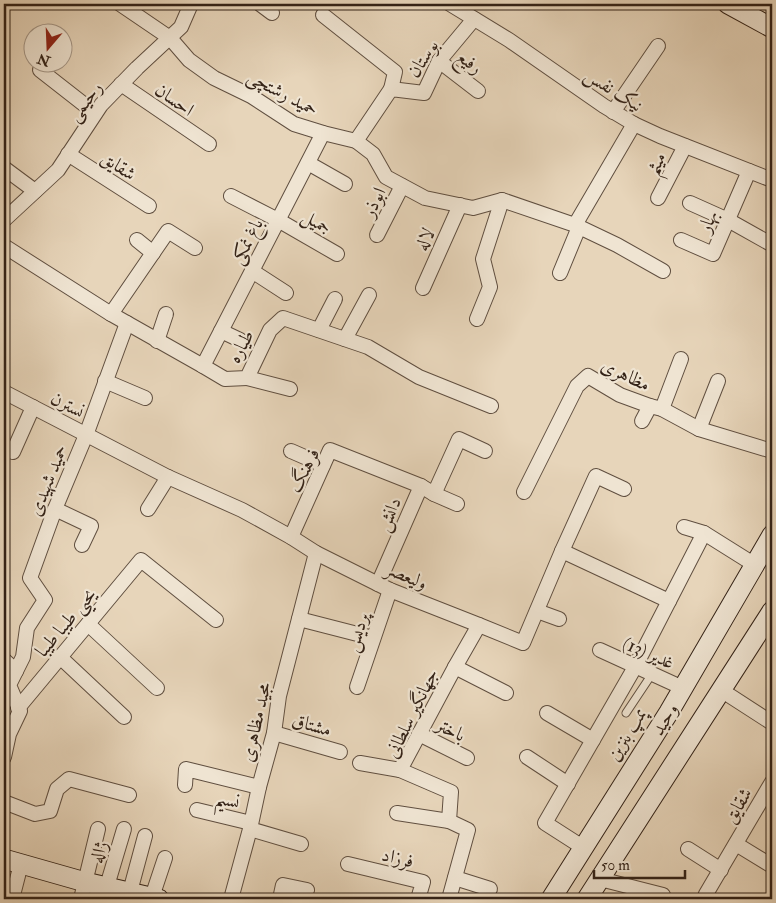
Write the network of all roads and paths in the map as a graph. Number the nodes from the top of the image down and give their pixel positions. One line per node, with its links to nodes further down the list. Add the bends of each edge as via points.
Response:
1 (120, 4): 10 (street, حمید رشتچی)
2 (191, 4): 10 (street, رحیمی, via 182,27)
3 (260, 4): 6 (street)
4 (450, 4): 8 (street, نیک نفس)
5 (728, 4): 9 (main road)
6 (272, 12)
7 (323, 15): 15 (street, via 395,72)
8 (474, 19): 12 (street, بوستان); 17 (street, نیک نفس)
9 (772, 28)
10 (170, 38): 14 (street, رحیمی); 20 (street, حمید رشتچی, via 189,60 214,78 251,96 294,124)
11 (658, 46): 17 (street)
12 (439, 61): 15 (street, بوستان, via 424,93); 16 (street, رفیع)
13 (43, 72): 18 (street)
14 (121, 84): 18 (street, رحیمی); 22 (street, احسان)
15 (391, 89): 21 (street, بوستان)
16 (478, 91)
17 (613, 112): 19 (street, نیک نفس)
18 (95, 113): 24 (street, رحیمی)
19 (634, 124): 23 (street, نیک نفس); 41 (street)
20 (323, 133): 21 (street, حمید رشتچی); 25 (street, باغ نمکی)
21 (356, 141): 30 (street, حمید رشتچی, via 373,154 386,177)
22 (208, 144)
23 (685, 146): 27 (street, نیک نفس); 33 (street, میثم)
24 (68, 154): 31 (street, رحیمی, via 58,170); 37 (street, شقایق)
25 (308, 163): 29 (street); 39 (street, باغ نمکی)
26 (4, 168): 31 (street)
27 (749, 171): 28 (street, نیک نفس); 40 (street, بهار)
28 (772, 180)
29 (345, 184)
30 (402, 186): 36 (street, حمید رشتچی, via 425,198); 42 (street, ابوذر)
31 (35, 192): 38 (street, رحیمی)
32 (231, 196): 39 (street, جمیل)
33 (658, 198)
34 (502, 200): 36 (street, حمید رشتچی, via 473,208); 41 (street); 59 (street, via 482,259 490,287)
35 (690, 203): 40 (street)
36 (460, 205): 53 (street, لاله)
37 (149, 206)
38 (4, 220)
39 (278, 220): 49 (street, جمیل); 51 (street, باغ نمکی)
40 (728, 220): 44 (street, بهار, via 713,254); 45 (street)
41 (577, 226): 50 (street); 52 (street)
42 (377, 235)
43 (137, 240): 48 (street)
44 (681, 240)
45 (769, 243)
46 (4, 246): 57 (street, طیاره)
47 (194, 248): 48 (street, via 168,231)
48 (153, 252): 57 (street)
49 (337, 254)
50 (663, 270)
51 (252, 271): 54 (street); 62 (street, باغ نمکی)
52 (560, 273)
53 (423, 288)
54 (286, 293)
55 (369, 295): 63 (street)
56 (335, 299): 61 (street)
57 (110, 314): 60 (street, طیاره)
58 (166, 314): 65 (street)
59 (477, 319)
60 (126, 323): 65 (street, طیاره); 70 (street, حمید شهیدی)
61 (319, 330): 63 (street, طیاره); 68 (street, طیاره, via 283,318 270,330)
62 (221, 331): 64 (street); 67 (street, باغ نمکی)
63 (345, 339): 74 (street, طیاره, via 368,347 419,376)
64 (240, 340)
65 (158, 341): 67 (street, طیاره)
66 (681, 359): 76 (street)
67 (204, 366): 68 (street, طیاره, via 225,379)
68 (247, 378): 71 (street)
69 (718, 380): 78 (street)
70 (105, 381): 73 (street); 79 (street, حمید شهیدی)
71 (290, 389)
72 (4, 392): 75 (street, نسترن)
73 (145, 398)
74 (492, 406)
75 (33, 407): 79 (street, نسترن); 83 (street, نسترن)
76 (656, 407): 77 (street); 78 (street, مظاهری); 88 (street, مظاهری, via 620,395 588,376 577,386)
77 (642, 421)
78 (699, 430): 82 (street, مظاهری)
79 (86, 435): 85 (street, ولیعصر); 91 (street, حمید شهیدی)
80 (291, 451): 84 (street)
81 (485, 451): 89 (street, via 459,439)
82 (772, 451)
83 (13, 452)
84 (323, 465): 86 (street, فرهنگ, via 330,450); 96 (street, فرهنگ)
85 (168, 477): 92 (street); 96 (street, ولیعصر, via 242,510)
86 (421, 486): 89 (street); 101 (street, دانش)
87 (624, 489): 98 (street, ولیعصر, via 596,476)
88 (524, 492)
89 (434, 494): 90 (street)
90 (458, 504)
91 (55, 509): 97 (street, via 91,526); 116 (street, حمید شهیدی, via 30,578 45,600 28,628 23,657)
92 (148, 509)
93 (684, 527): 94 (street)
94 (704, 533): 100 (street); 102 (street)
95 (772, 535): 100 (main road, وحید)
96 (291, 537): 99 (street, ولیعصر)
97 (82, 545)
98 (562, 551): 102 (street); 103 (street, ولیعصر)
99 (316, 553): 101 (street, ولیعصر); 105 (street, مجید مظاهری)
100 (755, 565): 120 (main road, وحید)
101 (384, 587): 109 (street, ولیعصر); 110 (street, پردیس)
102 (668, 601): 115 (street)
103 (536, 611): 106 (street); 109 (street, ولیعصر, via 523,643)
104 (772, 611): 121 (main road, وحید)
105 (299, 619): 110 (street); 129 (street, مجید مظاهری, via 279,696)
106 (559, 619)
107 (216, 620): 108 (street, یحیی طیبا طیبا, via 141,560)
108 (88, 624): 112 (street, یحیی طیبا طیبا); 119 (street)
109 (479, 625): 114 (street, جهانگیر سلطانی)
110 (373, 638): 118 (street, پردیس)
111 (600, 650): 115 (street, غدیر (13))
112 (60, 657): 123 (street, یحیی طیبا طیبا); 126 (street)
113 (4, 660): 116 (street)
114 (455, 666): 122 (street); 130 (street, جهانگیر سلطانی)
115 (635, 667): 117 (street, غدیر (13)); 131 (street)
116 (16, 671): 123 (street, حمید شهیدی, via 8,685)
117 (652, 674): 120 (street, غدیر (13)); 125 (lane)
118 (357, 687)
119 (156, 688)
120 (683, 688): 153 (main road, وحید)
121 (721, 690): 127 (street); 161 (main road, وحید)
122 (506, 692)
123 (18, 708): 128 (street, via 20,711)
124 (547, 713): 131 (street)
125 (626, 713)
126 (124, 717)
127 (772, 723)
128 (8, 725): 133 (street)
129 (274, 733): 132 (street, مشتاق); 141 (street, مجید مظاهری)
130 (419, 734): 135 (street, باختر); 137 (street, جهانگیر سلطانی)
131 (594, 740): 139 (street)
132 (340, 752)
133 (4, 757)
134 (527, 757): 139 (street)
135 (467, 758)
136 (360, 763): 137 (street)
137 (400, 770): 146 (street, جهانگیر سلطانی, via 450,792)
138 (772, 782): 152 (street, شقایق)
139 (568, 784): 153 (street, via 545,823)
140 (185, 785): 141 (street, via 186,770)
141 (259, 787): 147 (street, مجید مظاهری)
142 (130, 794): 143 (street, via 69,779 57,789 50,811 35,814)
143 (4, 802)
144 (197, 810): 147 (street, نسیم)
145 (397, 813): 146 (street)
146 (449, 821): 160 (street, via 468,830)
147 (250, 826): 151 (street, نسیم); 170 (street, مجید مظاهری)
148 (124, 828): 162 (street, ژاله)
149 (98, 829): 165 (street)
150 (144, 836): 166 (street)
151 (301, 844)
152 (736, 844): 158 (street); 159 (street, شقایق)
153 (584, 848): 174 (main road, وحید)
154 (688, 849): 159 (street)
155 (165, 858): 168 (street)
156 (12, 861): 165 (main road); 169 (street)
157 (348, 864): 172 (street, فرزاد, via 422,882)
158 (772, 866)
159 (720, 870): 176 (street, شقایق)
160 (455, 878): 163 (street); 173 (street)
161 (600, 879): 167 (street); 175 (main road, وحید)
162 (107, 886): 165 (main road); 166 (main road)
163 (490, 889)
164 (307, 890): 171 (street, via 283,885)
165 (83, 891)
166 (129, 895): 168 (main road)
167 (663, 895)
168 (156, 898)
169 (12, 899)
170 (230, 899)
171 (280, 899)
172 (418, 899)
173 (449, 899)
174 (551, 899)
175 (587, 899)
176 (704, 899)

